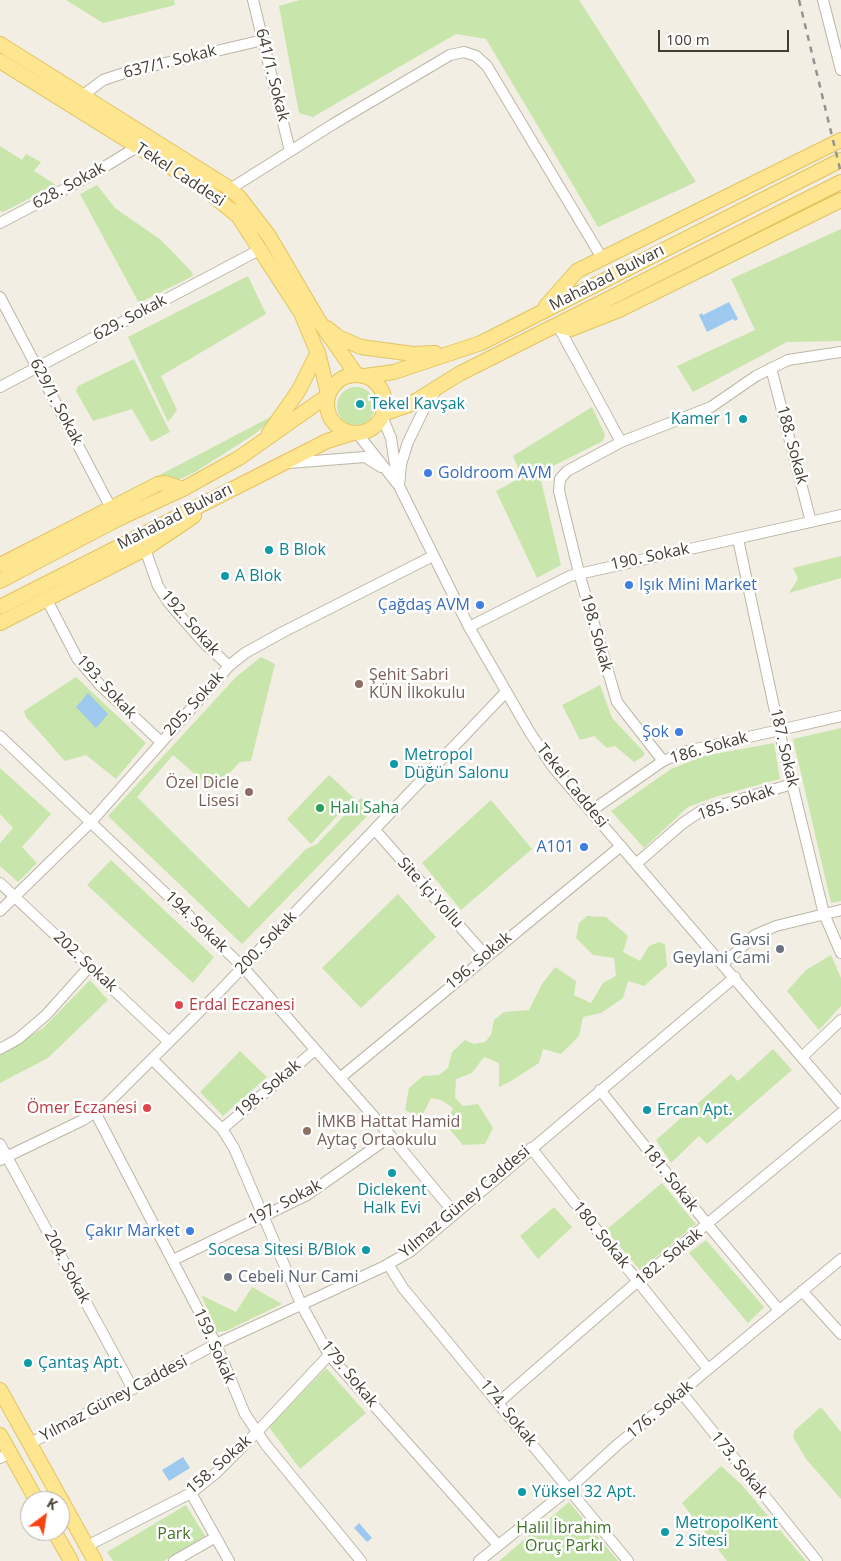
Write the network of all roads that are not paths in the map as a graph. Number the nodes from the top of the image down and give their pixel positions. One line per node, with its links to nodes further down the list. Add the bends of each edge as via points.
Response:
1 (253, 0): 3 (street, 641/1. Sokak)
2 (823, 0): 6 (street)
3 (263, 40): 7 (street, 637/1. Sokak, via 127,72 103,80); 10 (street, 641/1. Sokak)
4 (0, 44): 7 (main road)
5 (0, 61): 9 (main road, Tekel Caddesi)
6 (841, 70)
7 (82, 96): 13 (main road)
8 (841, 140): 17 (main road)
9 (137, 147): 15 (street, 628. Sokak); 16 (main road, Tekel Caddesi, via 220,199 238,216)
10 (290, 151): 13 (street); 17 (street, via 450,55 464,52 476,56 487,66)
11 (841, 160): 19 (main road, Mahabad Bulvarı)
12 (841, 182): 21 (main road, Mahabad Bulvarı)
13 (230, 189): 20 (main road, via 247,204 269,236)
14 (841, 200): 21 (main road, via 619,310 571,329)
15 (0, 223)
16 (261, 249): 23 (main road, Tekel Caddesi, via 299,311); 25 (street, 629. Sokak)
17 (602, 258): 19 (main road, via 577,271)
18 (0, 297): 25 (street, 629/1. Sokak)
19 (540, 312): 22 (main road, Mahabad Bulvarı, via 481,343)
20 (319, 321): 22 (main road, via 338,337 361,347 413,354); 27 (main road)
21 (558, 326): 28 (main road, Mahabad Bulvarı); 34 (street)
22 (456, 351): 27 (main road, Mahabad Bulvarı, via 394,372)
23 (318, 352): 30 (main road, Tekel Caddesi); 33 (main road, via 299,390)
24 (841, 352): 26 (street, via 788,360)
25 (38, 367): 29 (street, 629. Sokak); 39 (street, 629/1. Sokak)
26 (771, 368): 34 (street, via 711,407); 41 (street, 188. Sokak)
27 (361, 375): 30 (main road, via 341,378); 31 (main road, via 380,387 384,395)
28 (440, 385): 31 (main road, Mahabad Bulvarı, via 409,405); 37 (street, via 412,434 401,464)
29 (0, 387)
30 (328, 395): 32 (main road, via 330,418 342,429); 33 (main road, Mahabad Bulvarı)
31 (383, 415): 32 (main road, via 370,429); 37 (street, via 391,438)
32 (355, 433): 35 (main road, Mahabad Bulvarı, via 327,441); 37 (street, Tekel Caddesi)
33 (264, 441): 38 (main road, Mahabad Bulvarı)
34 (621, 442): 46 (street, 198. Sokak, via 567,471 560,479 559,491)
35 (281, 464): 36 (main road, Mahabad Bulvarı); 37 (street, via 366,457 377,463)
36 (240, 484): 43 (main road); 49 (main road, Mahabad Bulvarı)
37 (399, 486): 44 (street, Tekel Caddesi)
38 (183, 489): 39 (main road, via 158,484); 47 (main road, Mahabad Bulvarı)
39 (111, 508): 45 (main road)
40 (841, 515): 41 (street, 190. Sokak)
41 (811, 522): 42 (street, 190. Sokak)
42 (738, 539): 46 (street, 190. Sokak); 55 (street, 187. Sokak)
43 (145, 549): 48 (main road); 52 (street, 192. Sokak, via 158,586 169,603)
44 (433, 556): 51 (street, Tekel Caddesi); 52 (street, 205. Sokak, via 283,632)
45 (0, 565)
46 (579, 573): 51 (street, 190. Sokak); 58 (street, 198. Sokak, via 617,702)
47 (0, 581)
48 (46, 598): 50 (main road); 57 (street, 193. Sokak, via 77,658 100,686)
49 (0, 607)
50 (0, 623)
51 (469, 627): 53 (street, Tekel Caddesi)
52 (228, 666): 57 (street, 205. Sokak)
53 (506, 692): 60 (street, Tekel Caddesi, via 552,766); 62 (street, 200. Sokak)
54 (841, 716): 55 (street, 186. Sokak)
55 (779, 730): 58 (street, 186. Sokak, via 728,740); 59 (street, 187. Sokak)
56 (0, 736): 61 (street, 194. Sokak)
57 (161, 742): 61 (street, 205. Sokak)
58 (663, 761): 60 (street, 186. Sokak)
59 (792, 784): 64 (street, 185. Sokak, via 701,811); 69 (street, 187. Sokak)
60 (591, 811): 63 (street, Tekel Caddesi)
61 (91, 822): 66 (street, 205. Sokak); 73 (street, 194. Sokak)
62 (375, 830): 71 (street, Site İçi Yollu); 73 (street, 200. Sokak)
63 (621, 846): 64 (street, Tekel Caddesi); 71 (street, 196. Sokak)
64 (636, 864): 72 (street, Tekel Caddesi)
65 (0, 883): 66 (street, 202. Sokak)
66 (15, 897): 68 (street, 205. Sokak); 74 (street, 202. Sokak)
67 (841, 910): 69 (street)
68 (0, 911)
69 (824, 914): 70 (street, 187. Sokak); 72 (street, via 755,935)
70 (841, 953)
71 (486, 956): 82 (street, 196. Sokak)
72 (723, 964): 75 (street, Tekel Caddesi)
73 (243, 966): 77 (street, 200. Sokak); 79 (street, 194. Sokak)
74 (89, 967): 77 (street, 202. Sokak); 78 (street, via 46,1015 18,1040)
75 (734, 977): 80 (street, Tekel Caddesi); 83 (street, Yılmaz Güney Caddesi)
76 (841, 1020): 80 (street)
77 (169, 1042): 81 (street, 200. Sokak)
78 (2, 1044)
79 (315, 1050): 82 (street, 194. Sokak); 87 (street, 198. Sokak)
80 (802, 1057): 84 (street, Tekel Caddesi)
81 (152, 1058): 85 (street, 200. Sokak); 87 (street, 179. Sokak)
82 (340, 1078): 88 (street, 194. Sokak)
83 (600, 1090): 90 (street, Yılmaz Güney Caddesi); 94 (street, 181. Sokak)
84 (841, 1103)
85 (95, 1112): 91 (street, 200. Sokak); 96 (street, 159. Sokak)
86 (841, 1113): 94 (street, 182. Sokak)
87 (222, 1129): 93 (street, 179. Sokak, via 234,1148)
88 (391, 1136): 92 (street, 194. Sokak); 93 (street, 197. Sokak, via 306,1195)
89 (0, 1144): 91 (street, 204. Sokak)
90 (531, 1148): 92 (street, Yılmaz Güney Caddesi); 98 (street, 180. Sokak)
91 (3, 1158): 106 (street, 204. Sokak)
92 (455, 1214): 97 (street, Yılmaz Güney Caddesi, via 411,1251)
93 (264, 1216): 96 (street, 197. Sokak); 100 (street, 179. Sokak)
94 (708, 1225): 98 (street, 182. Sokak); 101 (street, 181. Sokak)
95 (841, 1259): 99 (street, 176. Sokak)
96 (173, 1260): 103 (street, 159. Sokak)
97 (388, 1264): 100 (street, Yılmaz Güney Caddesi); 109 (street, 174. Sokak, via 403,1288)
98 (638, 1282): 105 (street, 180. Sokak); 109 (street, 182. Sokak)
99 (802, 1290): 101 (street, 176. Sokak); 102 (street)
100 (301, 1304): 103 (street, Yılmaz Güney Caddesi); 104 (street, 179. Sokak)
101 (779, 1310): 105 (street, 176. Sokak)
102 (841, 1334)
103 (216, 1344): 106 (street, Yılmaz Güney Caddesi); 110 (street, 159. Sokak, via 245,1414)
104 (329, 1355): 110 (street, 158. Sokak); 119 (street, 179. Sokak)
105 (708, 1369): 108 (street, 176. Sokak)
106 (133, 1389): 112 (street, Yılmaz Güney Caddesi)
107 (0, 1390): 112 (main road)
108 (681, 1392): 114 (street, 176. Sokak); 128 (street, 173. Sokak)
109 (499, 1402): 114 (street, 174. Sokak)
110 (257, 1432): 116 (street, 158. Sokak, via 216,1473); 125 (street, 159. Sokak)
111 (0, 1434): 113 (main road)
112 (29, 1444): 120 (main road)
113 (5, 1455): 115 (main road)
114 (570, 1488): 119 (street, 176. Sokak); 127 (street, 174. Sokak)
115 (30, 1491)
116 (191, 1492): 117 (street); 120 (street, 158. Sokak)
117 (216, 1537): 123 (street); 124 (street)
118 (60, 1541): 121 (main road)
119 (498, 1545): 126 (street, 176. Sokak)
120 (87, 1546): 122 (main road)
121 (71, 1561)
122 (95, 1561)
123 (174, 1561)
124 (229, 1561)
125 (361, 1561)
126 (479, 1561)
127 (628, 1561)
128 (817, 1561)

